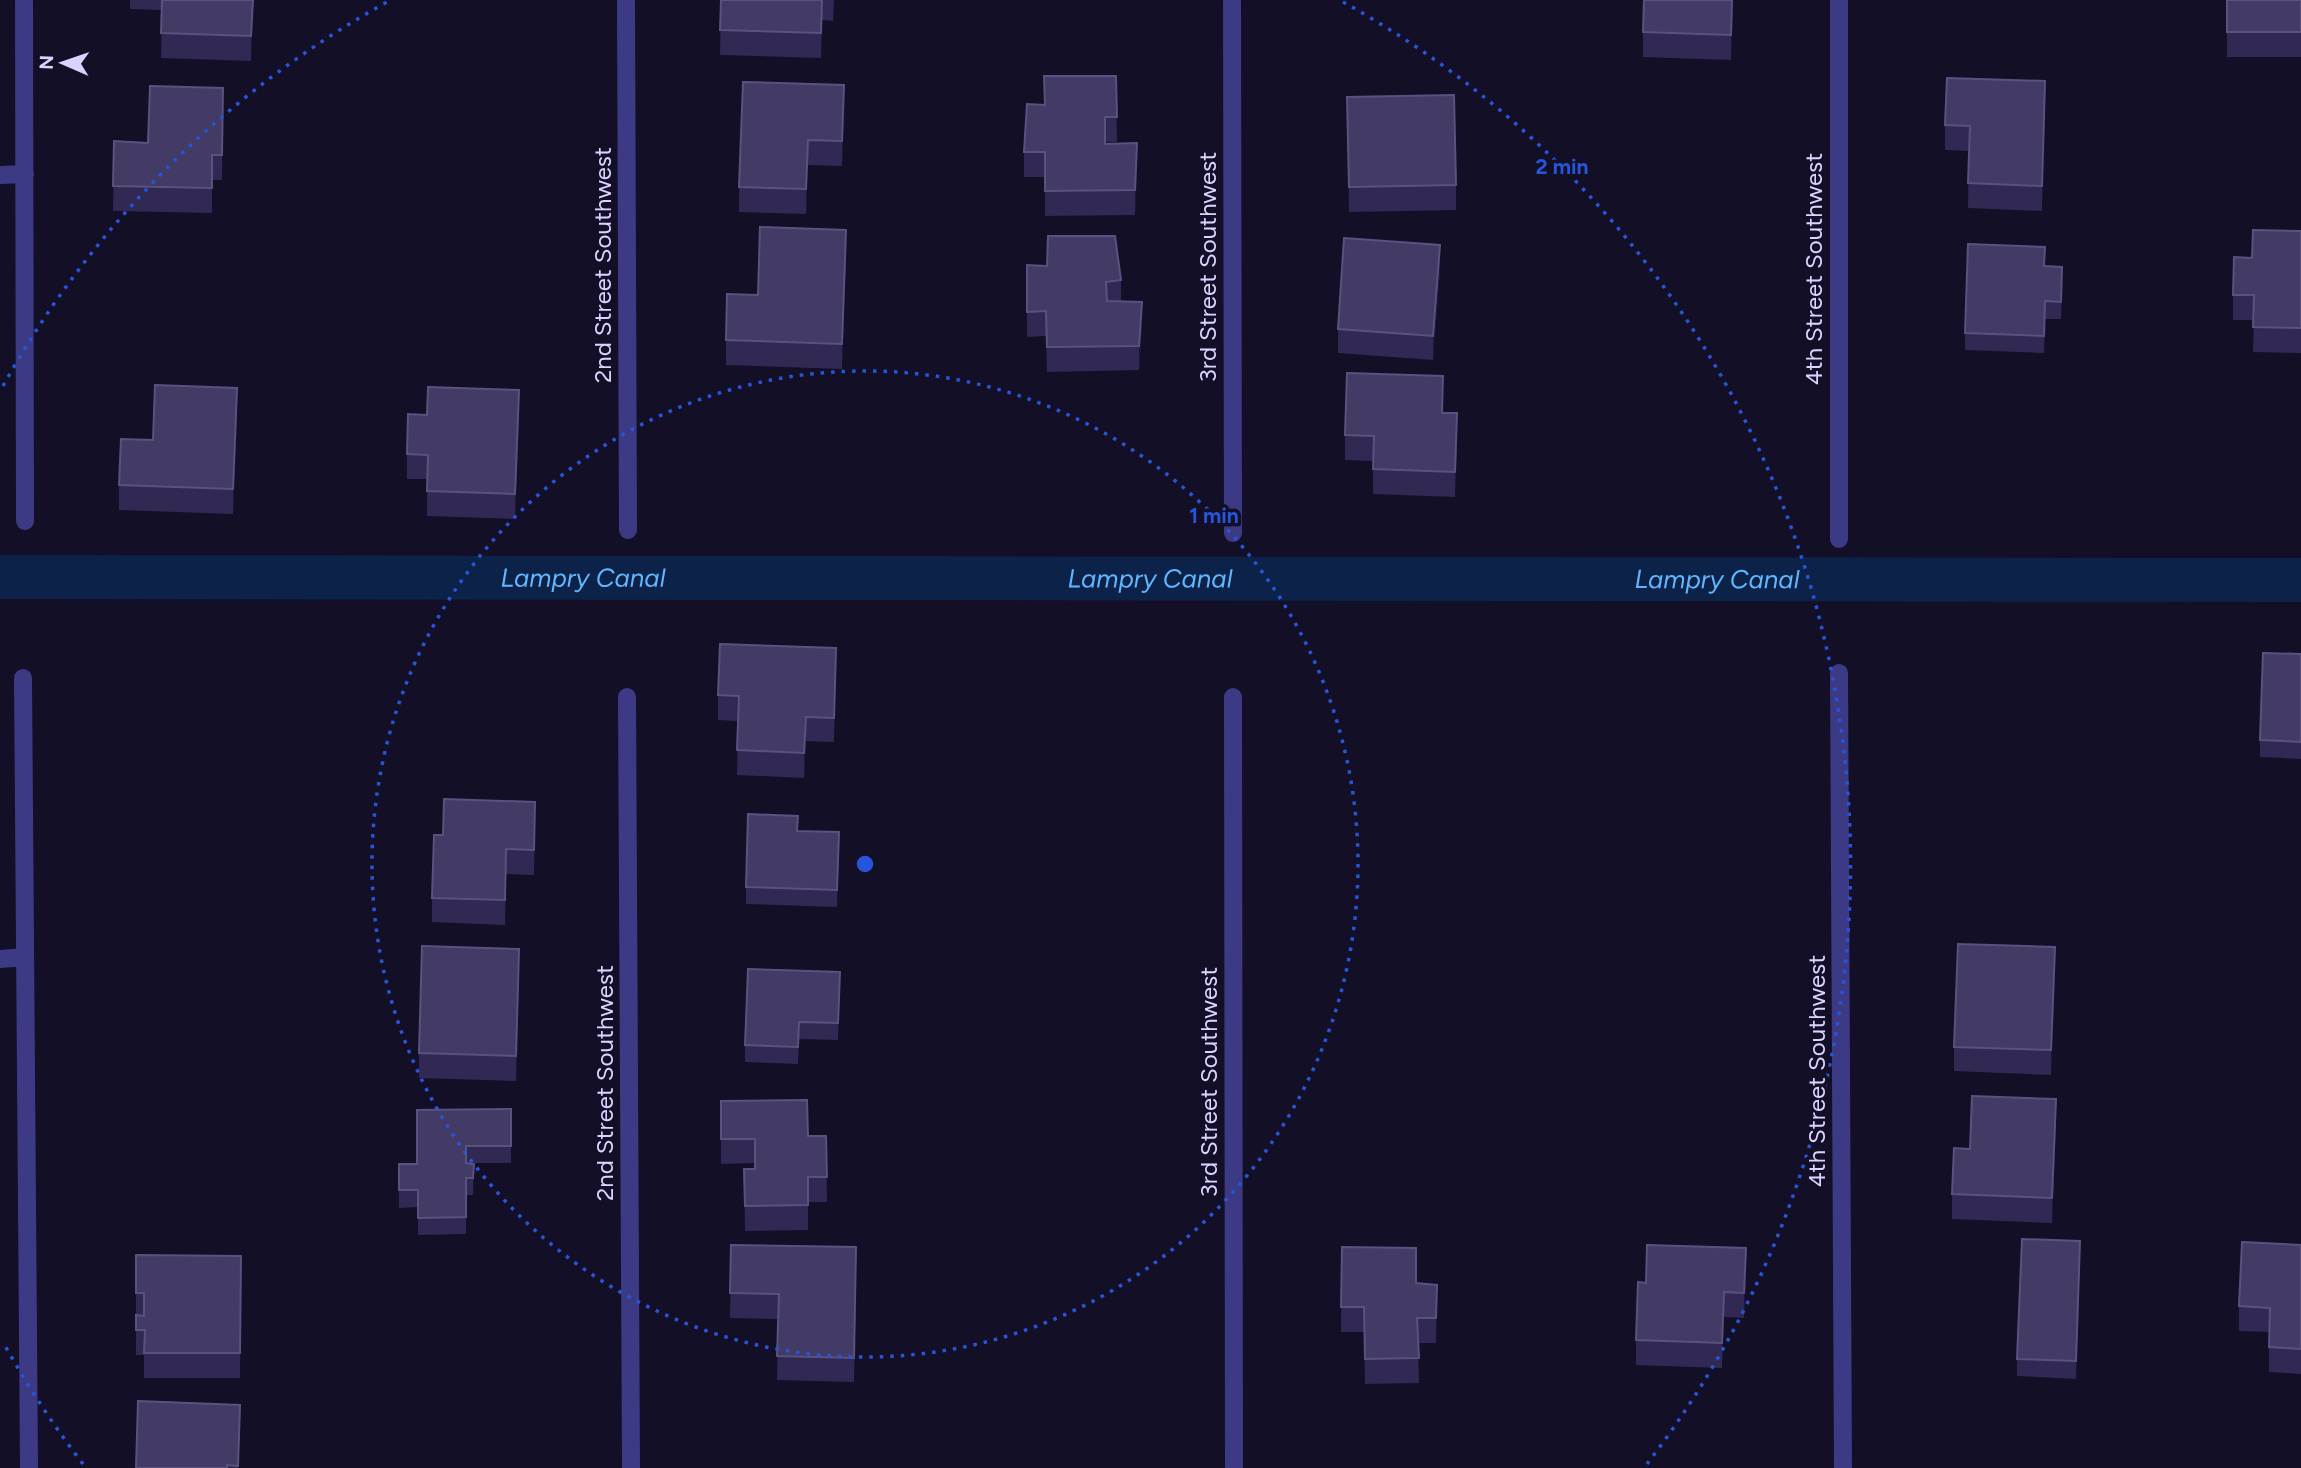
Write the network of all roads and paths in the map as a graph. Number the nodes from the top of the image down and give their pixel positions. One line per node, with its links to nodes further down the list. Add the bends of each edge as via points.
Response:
1 (24, 0): 6 (street)
2 (626, 0): 8 (street, 2nd Street Southwest)
3 (1232, 0): 9 (street, 3rd Street Southwest)
4 (1839, 0): 10 (street, 4th Street Southwest)
5 (0, 174): 6 (street)
6 (24, 174): 7 (street)
7 (25, 521)
8 (628, 530)
9 (1233, 533)
10 (1839, 539)
11 (1839, 673): 20 (street, 4th Street Southwest)
12 (23, 678): 15 (street)
13 (627, 697): 18 (street, 2nd Street Southwest)
14 (1233, 697): 19 (street, 3rd Street Southwest)
15 (25, 957): 16 (street); 17 (street)
16 (0, 959)
17 (29, 1468)
18 (631, 1468)
19 (1234, 1468)
20 (1843, 1468)

